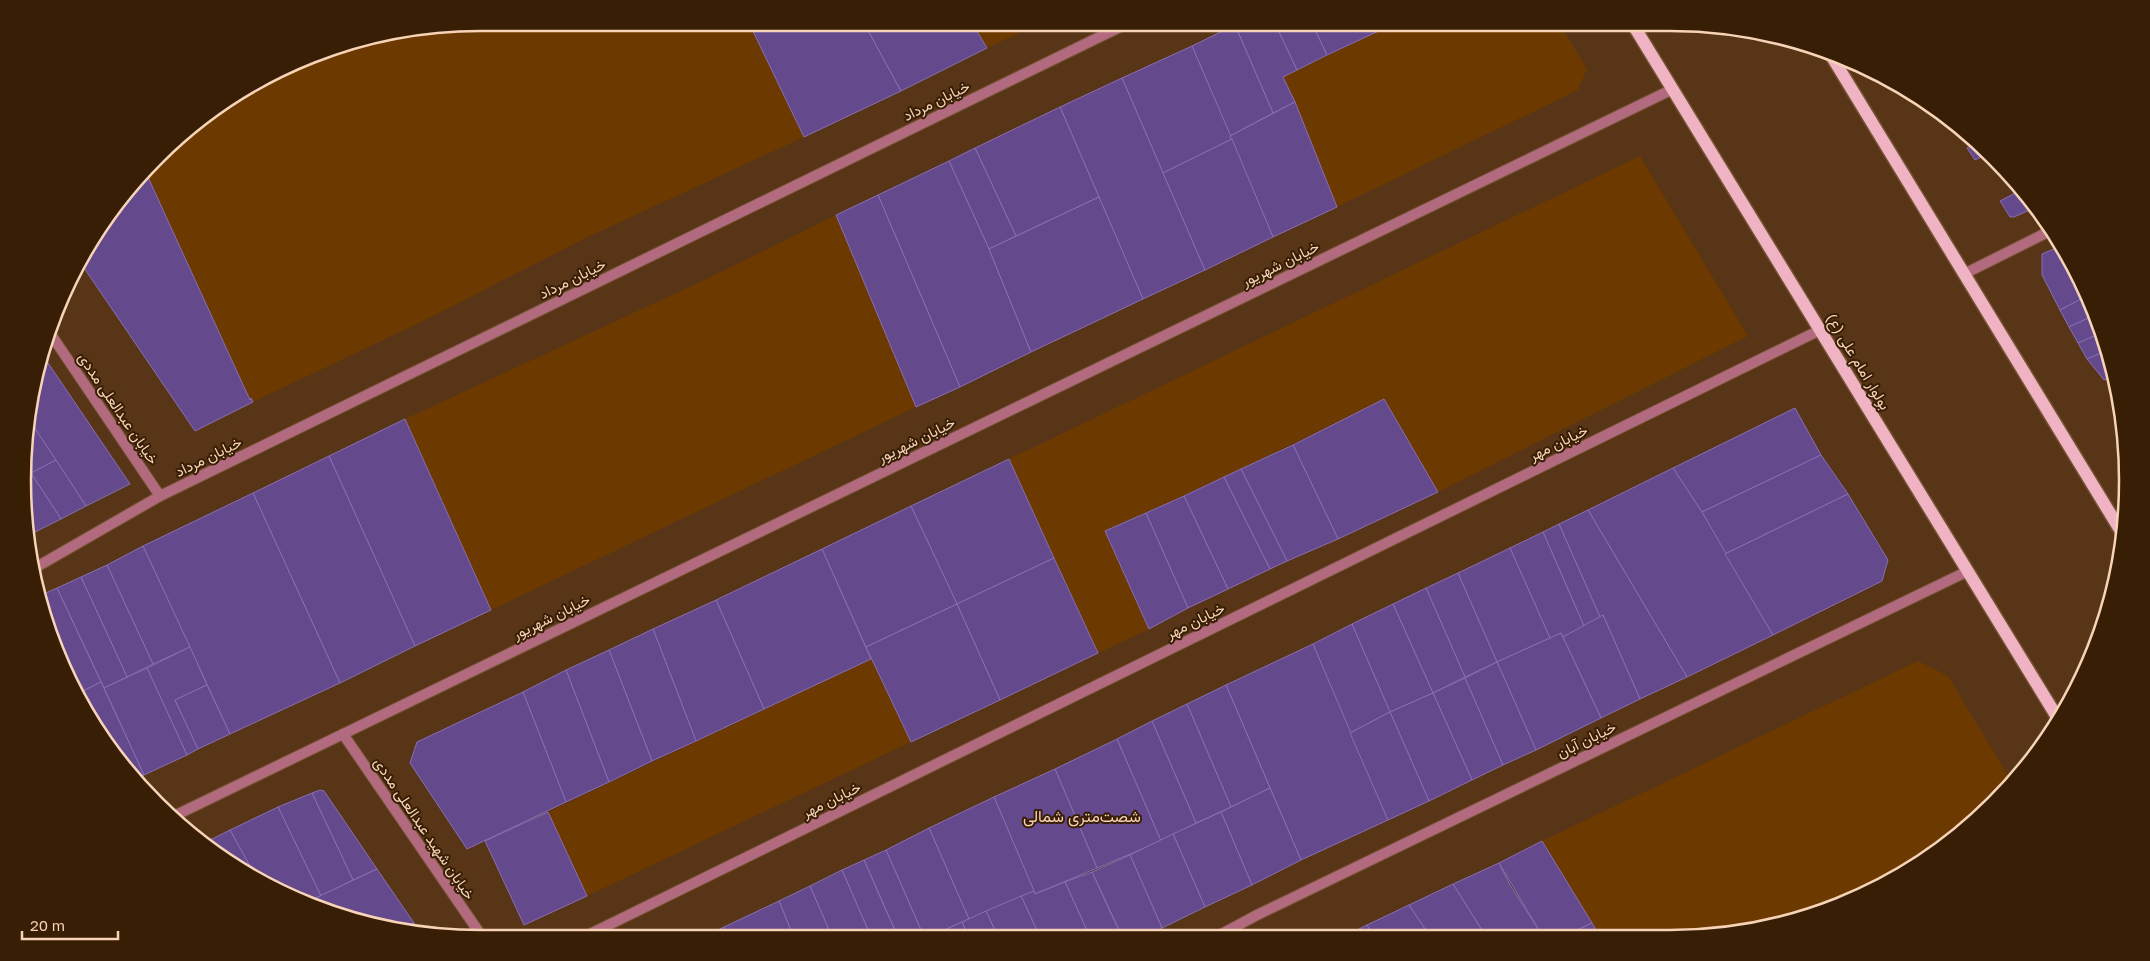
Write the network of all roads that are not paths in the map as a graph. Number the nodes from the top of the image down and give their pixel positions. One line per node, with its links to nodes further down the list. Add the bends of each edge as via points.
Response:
1 (1110, 31): 9 (street, خیابان مرداد)
2 (1638, 31): 4 (main road, بولوار امام علی (ع))
3 (1834, 63): 6 (main road)
4 (1673, 89): 7 (main road, بولوار امام علی (ع)); 14 (street, خیابان شهریور)
5 (2045, 234): 6 (street)
6 (1964, 274): 10 (main road)
7 (1820, 330): 12 (main road, بولوار امام علی (ع)); 17 (street, خیابان مهر)
8 (54, 339): 9 (street, خیابان عبدالعلی مددی)
9 (160, 496): 11 (street, خیابان مرداد)
10 (2117, 523)
11 (40, 565)
12 (1968, 571): 13 (main road, بولوار امام علی (ع)); 18 (street, خیابان آبان)
13 (2054, 712)
14 (343, 734): 15 (street, خیابان شهریور); 16 (street, خیابان شهید عبدالعلی مددی)
15 (179, 813)
16 (477, 930)
17 (598, 930)
18 (1229, 930)

